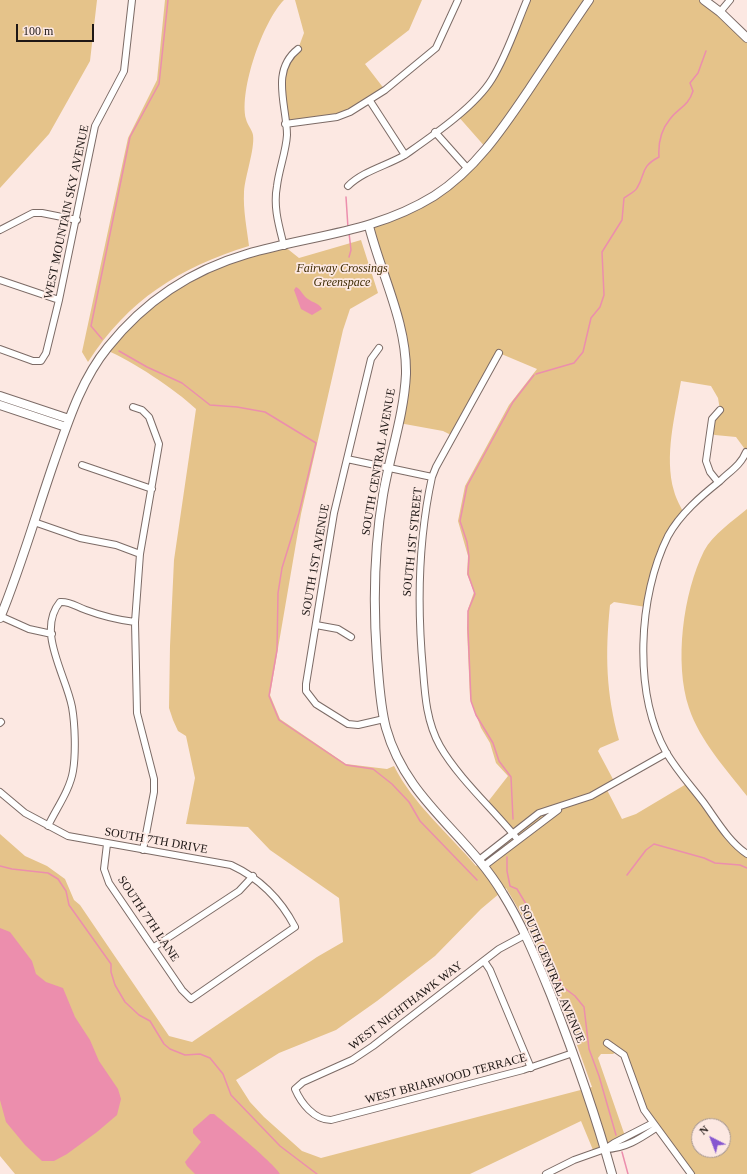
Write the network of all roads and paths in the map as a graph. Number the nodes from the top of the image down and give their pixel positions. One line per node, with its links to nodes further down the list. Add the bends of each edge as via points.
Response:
1 (132, 0): 16 (street, WEST MOUNTAIN SKY AVENUE, via 124,71 95,126)
2 (458, 0): 10 (street, via 436,48)
3 (527, 0): 12 (street, via 492,80 474,101)
4 (589, 0): 14 (street, via 506,124)
5 (704, 0): 7 (street)
6 (730, 0): 7 (street)
7 (720, 12): 8 (street)
8 (747, 38)
9 (298, 49): 11 (street, via 288,56 283,76 282,95)
10 (370, 101): 11 (street, via 336,117); 13 (street)
11 (286, 124): 19 (street, via 286,145 276,196 276,214)
12 (435, 132): 13 (street); 14 (street)
13 (404, 155): 15 (street, via 359,176)
14 (468, 169): 17 (street, via 436,195 413,208)
15 (348, 186)
16 (77, 220): 18 (street, via 33,213); 21 (street, WEST MOUNTAIN SKY AVENUE)
17 (369, 226): 19 (street); 34 (street, SOUTH CENTRAL AVENUE, via 399,325 405,359 402,407)
18 (0, 230)
19 (284, 246): 29 (street, via 248,254 195,274 163,294 134,318 109,346 84,384)
20 (0, 280): 21 (street)
21 (59, 300): 23 (street, WEST MOUNTAIN SKY AVENUE, via 46,353 41,362)
22 (379, 348): 32 (street, SOUTH 1ST AVENUE, via 371,359)
23 (0, 349)
24 (499, 353): 35 (street, SOUTH 1ST STREET)
25 (0, 396): 29 (street)
26 (0, 405): 30 (street)
27 (133, 407): 37 (street, via 142,410 149,417 157,435 159,451)
28 (720, 410): 36 (street, via 712,419 706,461)
29 (69, 419): 30 (street)
30 (66, 428): 38 (street)
31 (746, 452): 36 (street, via 738,464)
32 (347, 459): 34 (street); 42 (street, SOUTH 1ST AVENUE, via 334,513)
33 (82, 465): 37 (street)
34 (388, 468): 35 (street); 45 (street, SOUTH CENTRAL AVENUE, via 377,544 374,600 378,675)
35 (432, 477): 50 (street, SOUTH 1ST STREET, via 424,524 418,603 428,716 448,758)
36 (718, 482): 46 (street, via 684,514 668,536 646,607 646,694)
37 (152, 489): 39 (street)
38 (34, 522): 39 (street, via 80,538 116,545); 40 (street)
39 (140, 554): 41 (street)
40 (0, 617): 43 (street, via 29,629)
41 (135, 622): 43 (street, via 60,602 54,608); 53 (street, via 136,713 154,779)
42 (316, 625): 44 (street, via 338,629); 45 (street, SOUTH 1ST AVENUE, via 307,674 306,691 310,698 348,724 358,725)
43 (52, 634): 49 (street, via 54,651 72,708 74,761 70,780)
44 (351, 636)
45 (384, 719): 55 (street, SOUTH CENTRAL AVENUE, via 396,754 411,782)
46 (667, 753): 48 (street, via 591,796); 54 (street, via 729,837)
47 (0, 792): 49 (street, SOUTH 7TH DRIVE, via 25,813)
48 (562, 806): 50 (street, via 539,813); 51 (street)
49 (48, 826): 52 (street, SOUTH 7TH DRIVE, via 68,836)
50 (513, 834): 51 (street, SOUTH 1ST STREET); 55 (street)
51 (518, 840): 55 (street)
52 (107, 844): 53 (street, SOUTH 7TH DRIVE); 58 (street, SOUTH 7TH LANE, via 104,869 109,883)
53 (144, 850): 56 (street, SOUTH 7TH DRIVE, via 231,865)
54 (747, 854)
55 (481, 863): 57 (street, SOUTH CENTRAL AVENUE, via 502,891)
56 (253, 876): 58 (street, via 238,891); 60 (street, SOUTH 7TH DRIVE, via 284,908 295,927)
57 (525, 935): 59 (street, WEST NIGHTHAWK WAY, via 506,944); 62 (street, SOUTH CENTRAL AVENUE)
58 (154, 947): 60 (street, SOUTH 7TH LANE, via 182,990)
59 (484, 961): 63 (street); 64 (street, WEST NIGHTHAWK WAY, via 374,1046 352,1060 295,1088 311,1111)
60 (191, 999)
61 (608, 1043): 65 (street, via 624,1054 639,1099)
62 (573, 1053): 63 (street, WEST BRIARWOOD TERRACE); 66 (street, SOUTH CENTRAL AVENUE)
63 (531, 1068): 64 (street, WEST BRIARWOOD TERRACE, via 331,1120)
64 (322, 1120)
65 (654, 1126): 66 (street); 68 (street)
66 (605, 1149): 67 (street, via 574,1160); 70 (street, SOUTH CENTRAL AVENUE)
67 (556, 1172): 69 (street)
68 (690, 1172): 71 (street)
69 (546, 1174)
70 (612, 1174)
71 (682, 1174)

